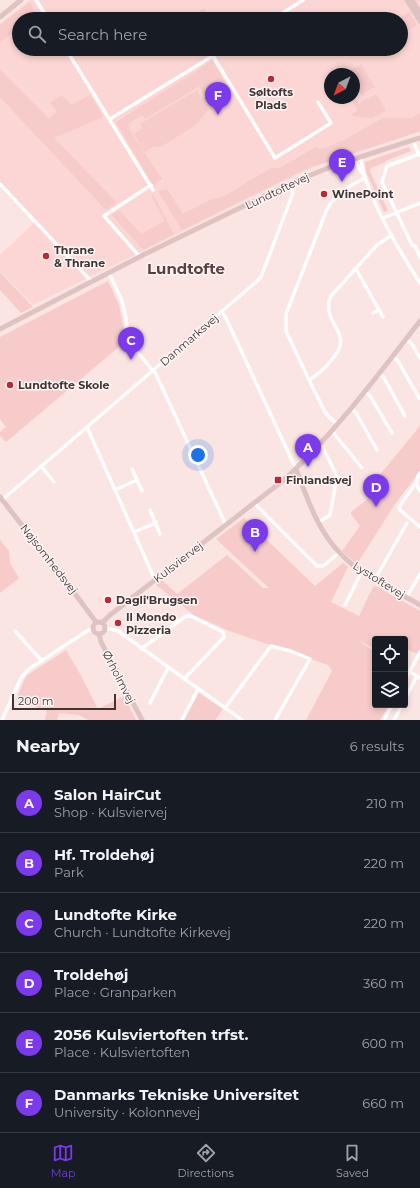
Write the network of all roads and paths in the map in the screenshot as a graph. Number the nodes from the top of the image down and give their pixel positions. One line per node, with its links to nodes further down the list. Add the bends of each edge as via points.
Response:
1 (21, 0): 9 (street)
2 (36, 0): 6 (street)
3 (303, 0): 7 (street)
4 (407, 0): 10 (street)
5 (412, 0): 8 (street)
6 (44, 12)
7 (284, 12)
8 (420, 13)
9 (0, 17)
10 (420, 21)
11 (70, 56): 14 (street)
12 (213, 56): 13 (street, via 275,158 331,123); 14 (street)
13 (318, 102)
14 (110, 120): 23 (street)
15 (420, 138): 16 (street, Lundtoftevej)
16 (413, 140): 17 (street); 18 (street, Lundtoftevej)
17 (420, 155): 26 (street, via 387,166 382,182)
18 (360, 157): 19 (street, Lundtoftevej); 20 (street)
19 (354, 159): 20 (street); 21 (street, Lundtoftevej)
20 (366, 178): 27 (street); 46 (street, via 342,191 327,209 286,314 286,331)
21 (291, 183): 29 (street, Lundtoftevej); 36 (street, Danmarksvej, via 293,193 261,277)
22 (0, 184): 33 (street)
23 (151, 186): 24 (street); 29 (street, via 104,216)
24 (153, 190)
25 (420, 203): 26 (street)
26 (396, 213): 27 (street); 30 (street, via 412,244 417,245)
27 (383, 218): 28 (street)
28 (392, 235): 31 (street, via 377,245); 34 (street)
29 (140, 257): 32 (street, Lundtoftevej)
30 (420, 257)
31 (356, 269): 35 (street); 46 (street, via 329,301 328,312 340,337 340,348 322,373)
32 (109, 273): 33 (street, Lundtoftevej); 44 (street, via 122,302 128,340)
33 (92, 282): 40 (street, Lundtoftevej)
34 (420, 282)
35 (379, 310): 37 (street); 38 (street)
36 (222, 312): 44 (street, Danmarksvej); 60 (street)
37 (374, 313)
38 (383, 317)
39 (420, 322): 41 (street, Kulsviervej)
40 (0, 329)
41 (406, 339): 42 (street, Kulsviervej); 43 (street)
42 (393, 356): 45 (street, Kulsviervej); 48 (street)
43 (420, 358)
44 (153, 371): 52 (street, Danmarksvej); 74 (street)
45 (379, 373): 47 (street, Kulsviervej); 50 (street)
46 (309, 380): 51 (street, via 325,412)
47 (365, 391): 49 (street, Kulsviervej); 54 (street)
48 (419, 398)
49 (351, 408): 51 (street, Kulsviervej); 56 (street, via 356,412)
50 (405, 416)
51 (338, 424): 53 (street, Kulsviervej)
52 (87, 427): 57 (street, Danmarksvej); 65 (street)
53 (332, 431): 55 (street, Kulsviervej); 58 (street)
54 (392, 433)
55 (321, 444): 60 (street, Kulsviervej); 71 (street, via 337,476 330,515)
56 (377, 450)
57 (41, 466): 63 (street); 68 (street, Danmarksvej)
58 (362, 468)
59 (132, 469): 62 (street)
60 (296, 469): 69 (street, Kulsviervej); 71 (street, Lystoftevej)
61 (420, 473): 64 (street)
62 (137, 480): 65 (street); 66 (street)
63 (54, 482)
64 (416, 483): 67 (street); 75 (street, via 399,506 400,510)
65 (115, 490): 76 (street)
66 (142, 491)
67 (420, 491)
68 (1, 498): 86 (street, Nøjsomhedsvej)
69 (254, 503): 74 (street, Kulsviervej); 78 (street, via 316,566 322,566)
70 (150, 510): 72 (street)
71 (319, 522): 78 (street, Lystoftevej, via 328,540)
72 (156, 523): 76 (street); 77 (street)
73 (407, 523): 81 (street)
74 (226, 525): 82 (street, Kulsviervej)
75 (420, 527)
76 (134, 532): 82 (street)
77 (160, 534)
78 (339, 553): 79 (street, Lystoftevej)
79 (362, 571): 81 (street, Lystoftevej); 84 (street)
80 (420, 574): 83 (street)
81 (375, 579): 83 (street, Lystoftevej)
82 (155, 580): 87 (street, Kulsviervej)
83 (407, 597): 85 (street, Lystoftevej)
84 (345, 605)
85 (420, 605)
86 (96, 622): 87 (street); 89 (street)
87 (103, 622): 88 (street)
88 (106, 628): 91 (street); 92 (street, via 118,631)
89 (93, 629): 91 (street); 94 (street)
90 (15, 631): 94 (street)
91 (99, 634): 107 (street, Ørholmvej)
92 (142, 649): 95 (street); 99 (street, via 186,616 223,632 224,637)
93 (420, 652): 96 (street)
94 (42, 661): 106 (street, via 21,678)
95 (168, 668): 99 (street); 102 (street)
96 (410, 672): 97 (street); 98 (street)
97 (408, 675)
98 (419, 677): 101 (street)
99 (184, 679): 100 (street)
100 (198, 689): 103 (street); 108 (street)
101 (408, 694)
102 (150, 703)
103 (225, 708): 109 (street); 110 (street, via 271,646 310,659)
104 (390, 708): 111 (street)
105 (400, 708): 112 (street)
106 (2, 720)
107 (142, 720)
108 (182, 720)
109 (242, 720)
110 (275, 720)
111 (384, 720)
112 (394, 720)

